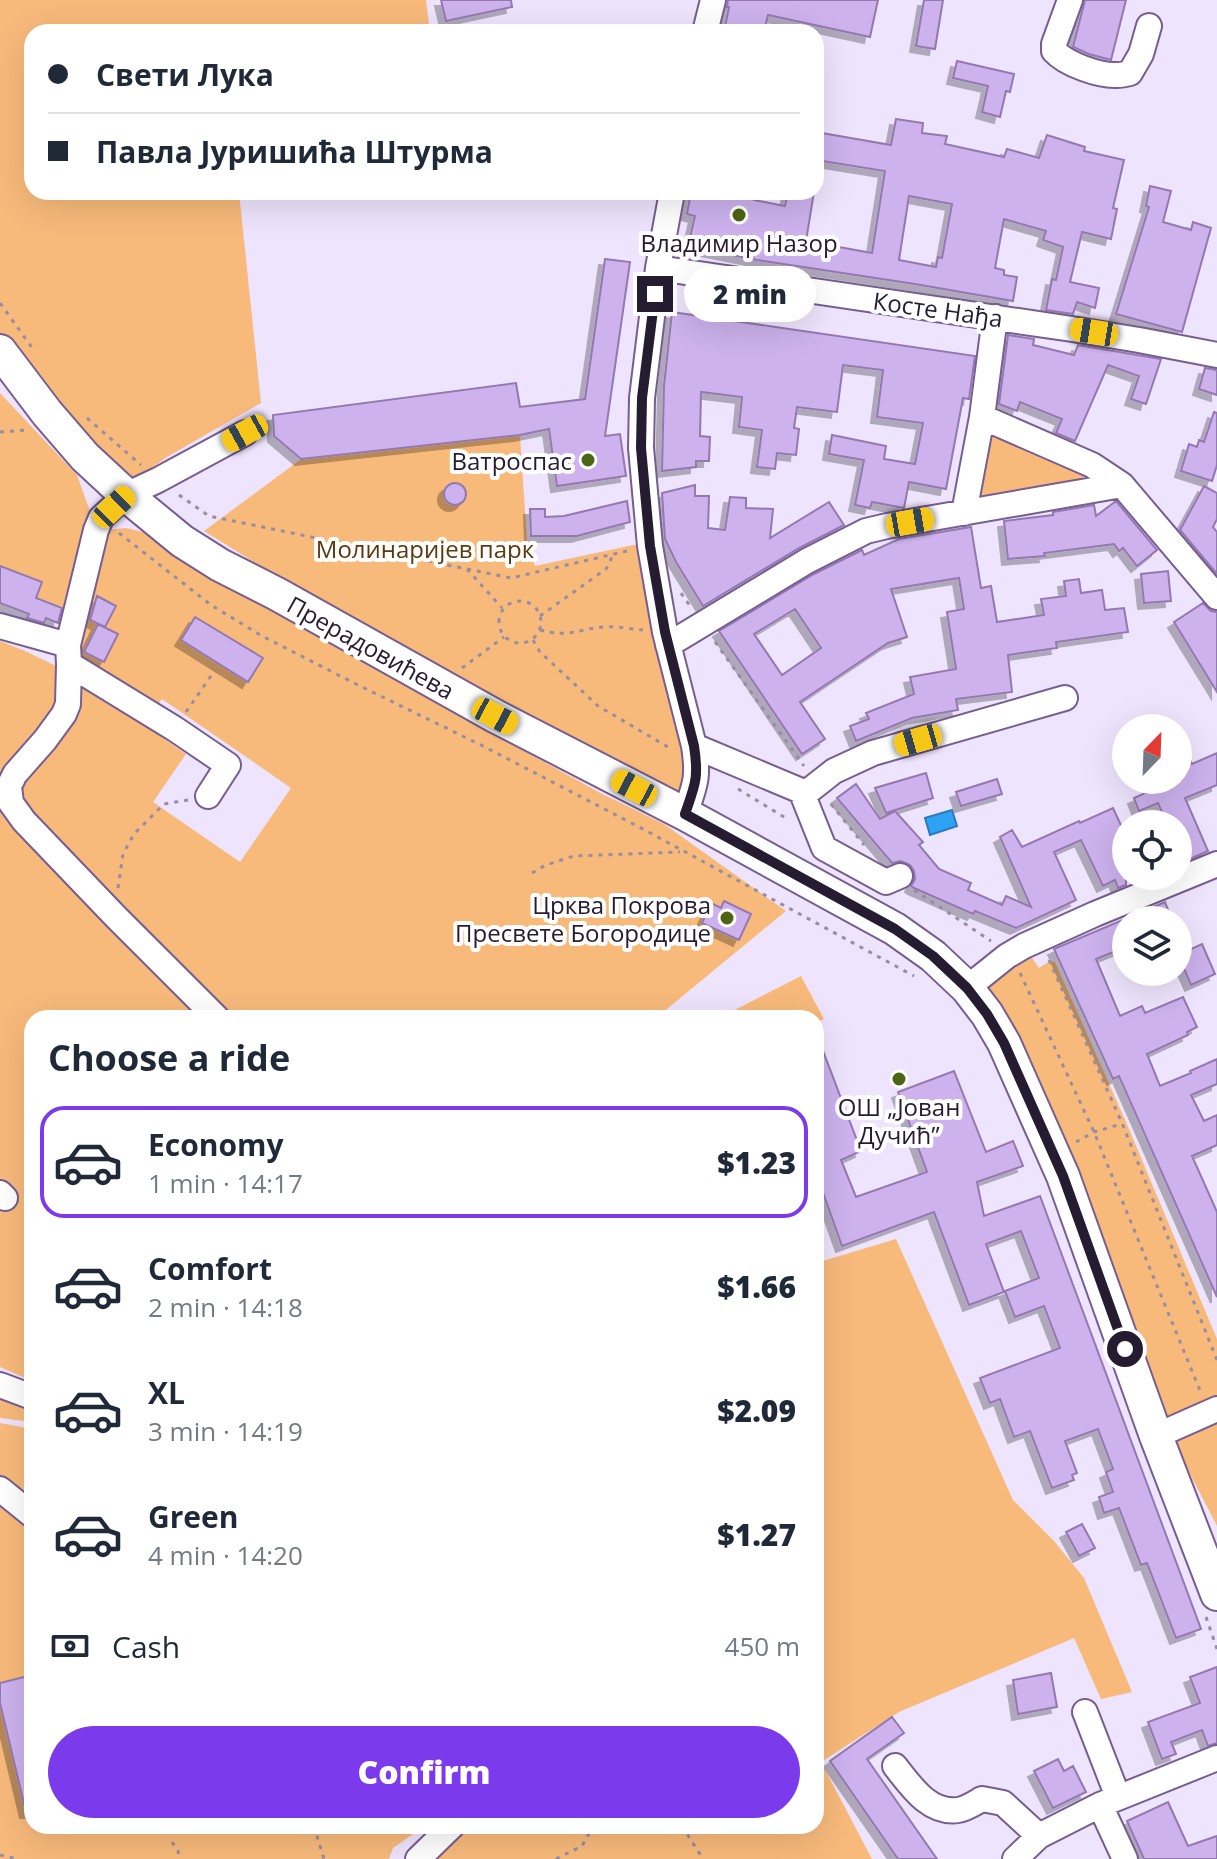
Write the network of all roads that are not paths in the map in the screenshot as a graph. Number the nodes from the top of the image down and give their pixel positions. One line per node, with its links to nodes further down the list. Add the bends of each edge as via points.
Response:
1 (713, 0): 3 (street)
2 (1070, 0): 4 (street, via 1054,51 1081,67 1115,76 1130,73)
3 (707, 24)
4 (1149, 26)
5 (671, 200): 6 (street)
6 (658, 268): 7 (street, Косте Нађа); 17 (street, via 641,448 650,546)
7 (995, 317): 9 (street, Косте Нађа); 10 (street)
8 (0, 351): 13 (main road, Прерадовићева, via 85,457)
9 (1217, 355)
10 (982, 417): 12 (street, via 1092,465); 14 (street)
11 (245, 433): 13 (street)
12 (1122, 485): 14 (street); 15 (street)
13 (126, 495): 18 (street, via 101,518 96,530); 23 (main road, Прерадовићева, via 220,565)
14 (964, 513): 17 (street, via 866,531 702,625)
15 (1217, 597)
16 (0, 626): 18 (street)
17 (667, 639): 20 (street)
18 (69, 654): 22 (street, via 228,765); 27 (street, via 68,704 15,774 9,786 11,803)
19 (1065, 698): 21 (street, via 873,753)
20 (694, 746): 21 (street); 23 (street, via 697,779)
21 (810, 789): 25 (street, via 824,848 886,882)
22 (208, 796)
23 (685, 814): 26 (main road, Прерадовићева, via 895,929)
24 (1217, 864): 26 (street, via 1034,941)
25 (900, 876)
26 (967, 988): 31 (main road, Прерадовићева, via 1004,1043 1063,1176)
27 (209, 1010)
28 (0, 1385): 29 (street)
29 (24, 1394)
30 (1213, 1411): 31 (street)
31 (1156, 1436): 34 (main road, Прерадовићева)
32 (0, 1489): 33 (street)
33 (24, 1508)
34 (1217, 1594)
35 (1085, 1712): 38 (street)
36 (1217, 1758): 38 (street)
37 (895, 1766): 40 (street, via 940,1810 961,1810 982,1799 1003,1803)
38 (1109, 1801): 40 (street); 43 (street)
39 (444, 1834): 41 (street)
40 (1039, 1836): 42 (street)
41 (418, 1859)
42 (1015, 1859)
43 (1125, 1859)

